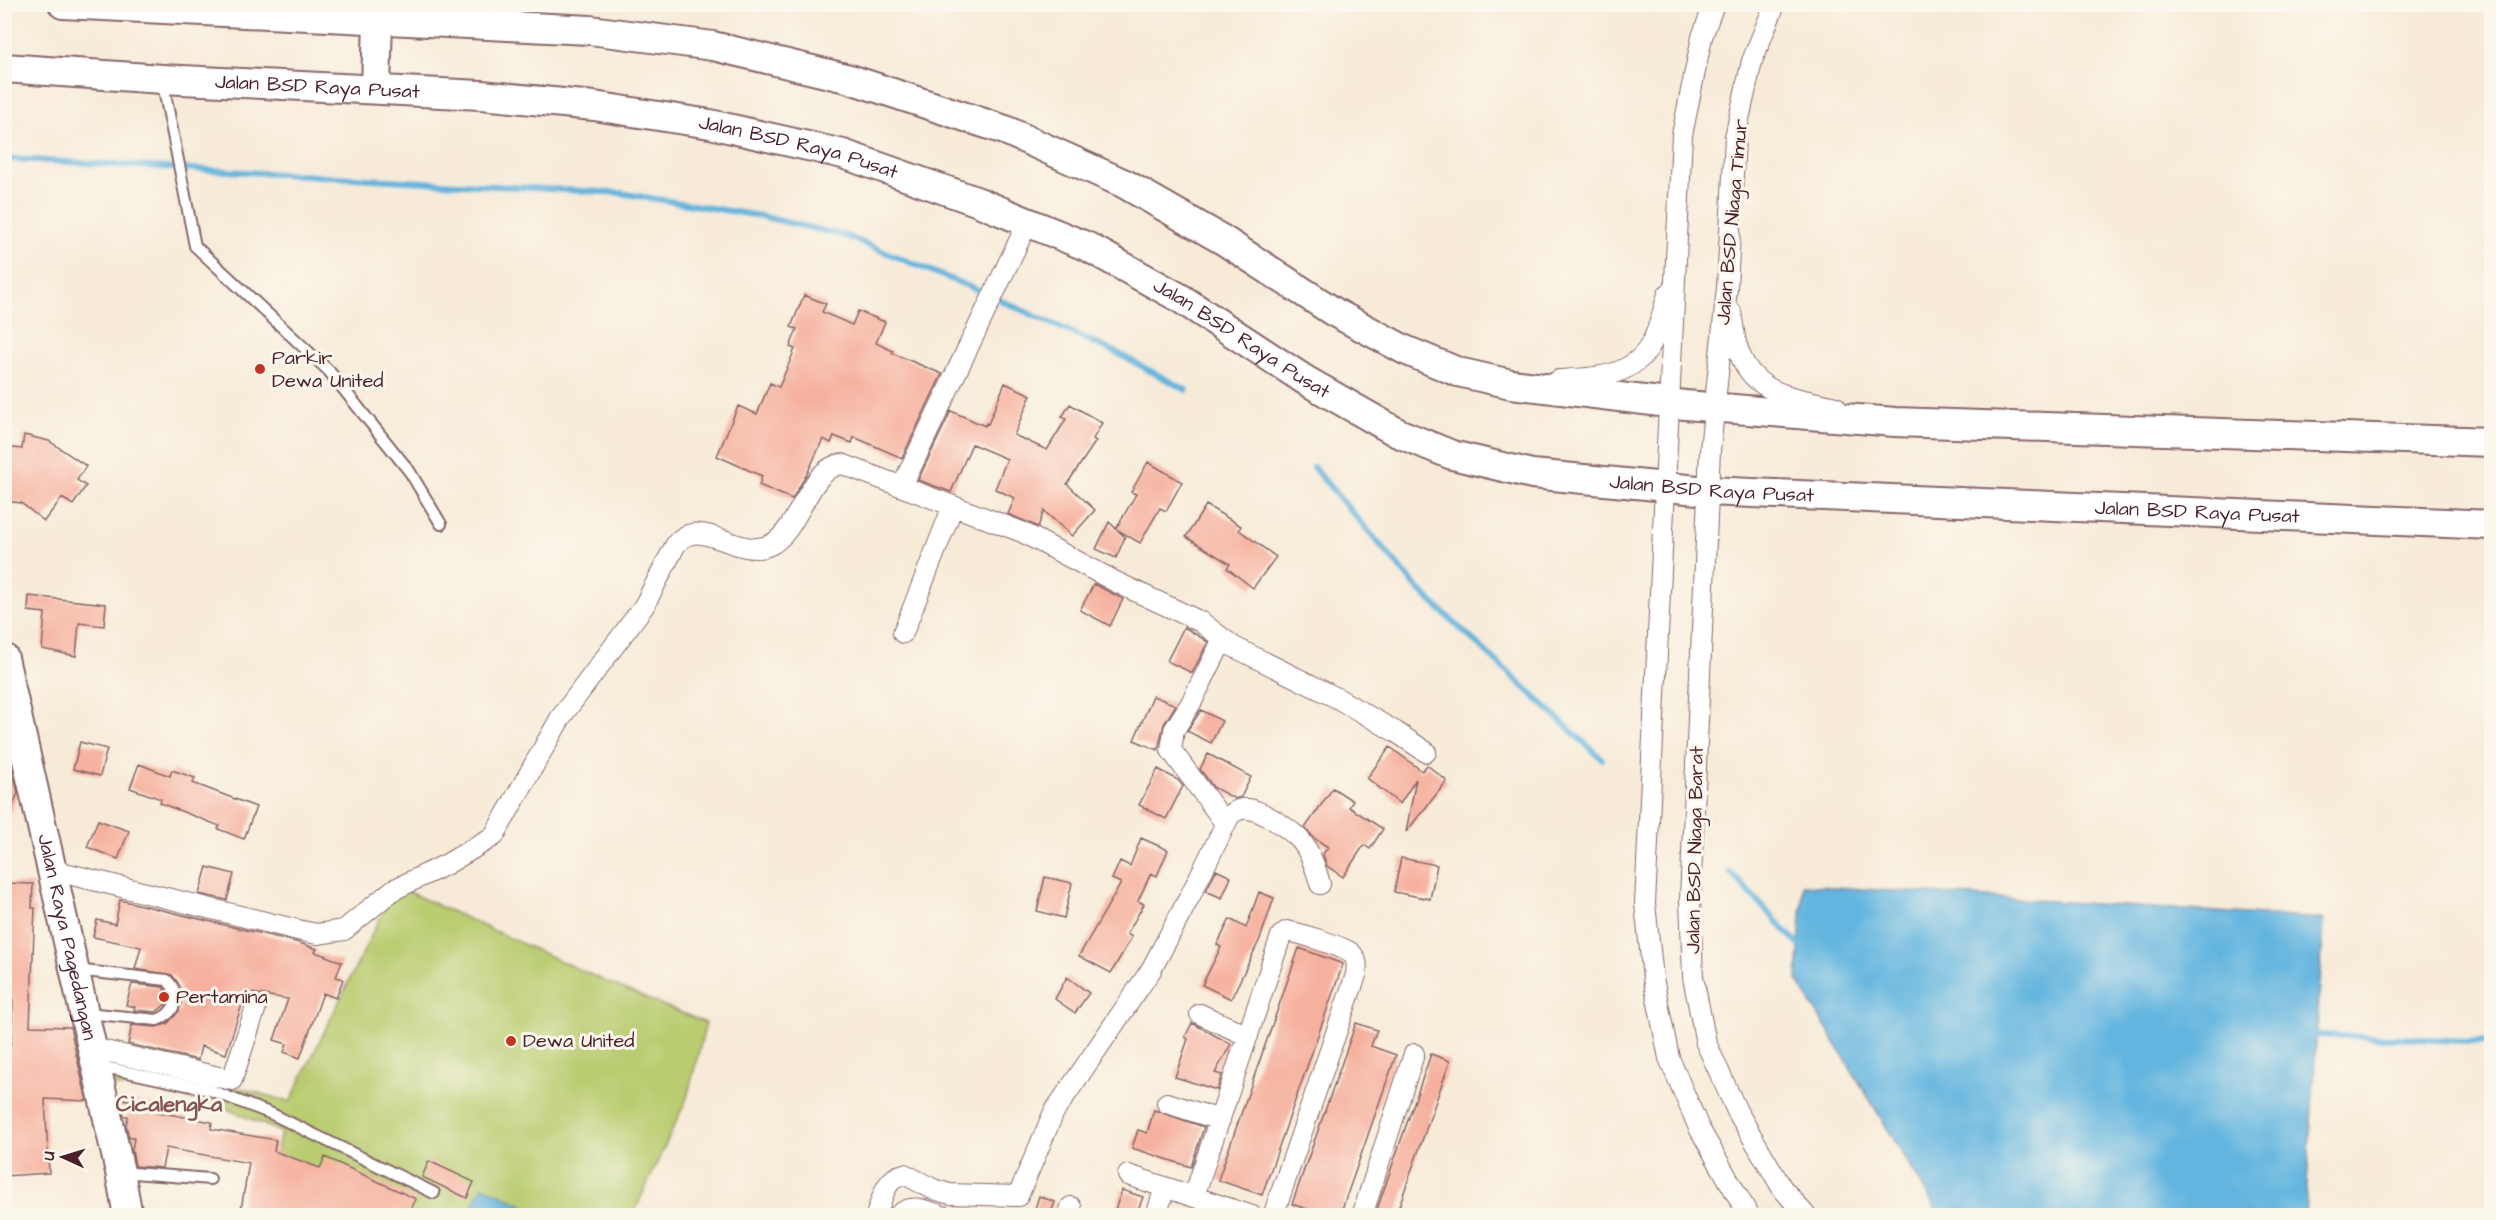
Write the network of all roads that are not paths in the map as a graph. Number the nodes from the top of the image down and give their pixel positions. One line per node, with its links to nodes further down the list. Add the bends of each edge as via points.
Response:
1 (63, 4): 5 (main road)
2 (1701, 4): 6 (street)
3 (1714, 4): 6 (street)
4 (1775, 4): 14 (street, Jalan BSD Niaga Timur, via 1752,61 1735,137)
5 (378, 20): 11 (main road); 15 (main road, via 590,30 713,46 850,79 1005,130 1125,184 1223,240 1334,312 1405,350 1458,372)
6 (1702, 37): 13 (street, via 1682,135)
7 (4, 68): 8 (main road, Jalan BSD Raya Pusat)
8 (33, 70): 9 (main road, Jalan BSD Raya Pusat); 10 (main road)
9 (162, 79): 11 (main road, Jalan BSD Raya Pusat); 24 (lane, via 195,246 328,371 410,472)
10 (4, 80)
11 (376, 89): 12 (main road, Jalan BSD Raya Pusat, via 594,106 710,124 843,154)
12 (1028, 222): 20 (street); 21 (main road, Jalan BSD Raya Pusat, via 1088,247 1180,298 1305,380 1398,433 1452,455 1532,474)
13 (1676, 272): 15 (street, via 1651,344 1633,365 1605,377); 16 (street)
14 (1727, 288): 17 (street, Jalan BSD Niaga Timur); 18 (street, via 1738,348 1749,373 1770,391)
15 (1511, 384): 16 (main road)
16 (1670, 403): 17 (main road); 21 (street)
17 (1714, 408): 18 (main road); 22 (street, Jalan BSD Niaga Timur)
18 (1895, 422): 19 (main road)
19 (2492, 442)
20 (902, 486): 23 (street); 31 (street, via 853,467 835,465 821,476 784,534 773,544 744,548 702,534 682,537 644,606 561,717 494,836 393,890 344,930 317,934 302,931)
21 (1664, 488): 22 (main road, Jalan BSD Raya Pusat); 56 (street, via 1645,904 1653,978 1669,1058 1699,1128)
22 (1708, 491): 25 (main road, Jalan BSD Raya Pusat); 57 (street, Jalan BSD Niaga Barat, via 1690,900 1693,977 1706,1043 1737,1111 1782,1188)
23 (953, 506): 26 (street); 27 (street, via 1022,532 1201,622)
24 (441, 524)
25 (2492, 525)
26 (903, 633)
27 (1223, 639): 29 (street, via 1337,698); 30 (street, via 1174,730 1171,750)
28 (4, 658): 31 (main road, Jalan Raya Pagedangan)
29 (1426, 752)
30 (1225, 823): 32 (street, via 1230,814 1246,808 1281,825 1308,850); 49 (street, via 1151,970 1054,1112 1018,1196 950,1194 904,1174 895,1176 888,1184)
31 (52, 870): 33 (main road, Jalan Raya Pagedangan)
32 (1320, 884)
33 (75, 970): 35 (main road, Jalan Raya Pagedangan); 35 (lane, via 167,980 175,988 172,1009 157,1020)
34 (256, 1008): 39 (street, via 232,1080)
35 (84, 1012): 39 (main road, Jalan Raya Pagedangan)
36 (1200, 1014): 37 (street)
37 (1248, 1036): 41 (street); 54 (street, via 1281,936 1287,931 1350,953 1357,963 1356,975)
38 (1414, 1054): 55 (street)
39 (94, 1057): 42 (main road, Jalan Raya Pagedangan); 46 (lane, via 210,1090 251,1106)
40 (1167, 1103): 41 (street)
41 (1220, 1120): 47 (street)
42 (120, 1172): 44 (lane); 48 (main road, Jalan Raya Pagedangan)
43 (1128, 1175): 45 (street)
44 (210, 1179)
45 (1166, 1187): 47 (street); 52 (street)
46 (434, 1192)
47 (1194, 1197): 53 (street)
48 (128, 1215)
49 (876, 1215)
50 (898, 1215): 51 (street, via 906,1209 919,1208)
51 (942, 1215)
52 (1156, 1215)
53 (1247, 1215)
54 (1273, 1215)
55 (1362, 1215)
56 (1749, 1215)
57 (1806, 1215)

